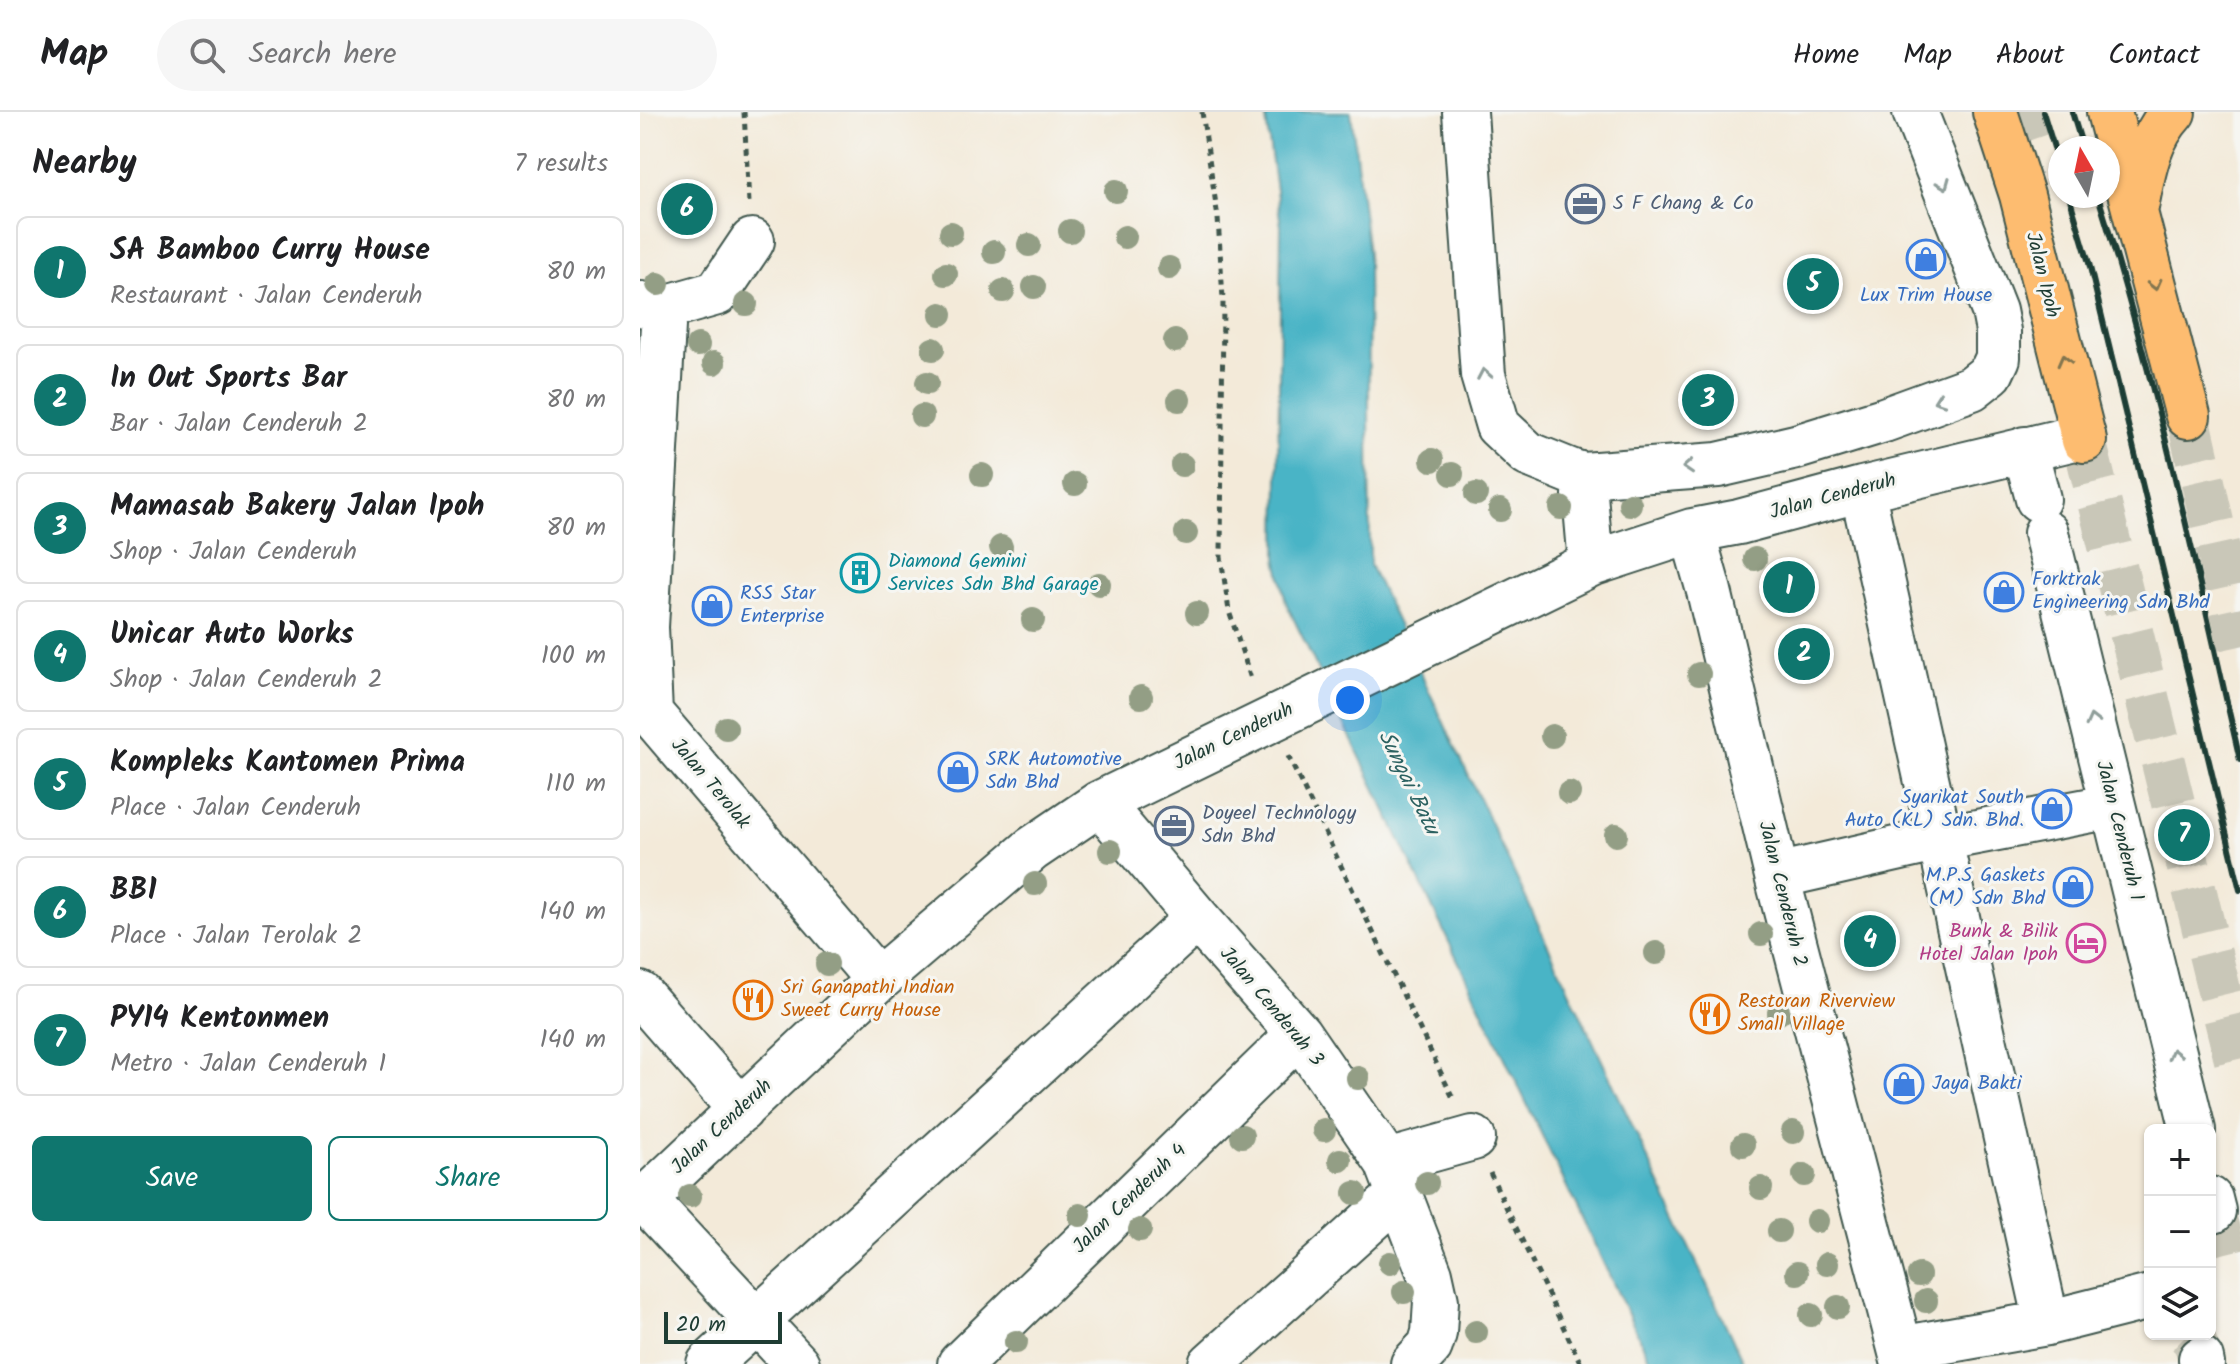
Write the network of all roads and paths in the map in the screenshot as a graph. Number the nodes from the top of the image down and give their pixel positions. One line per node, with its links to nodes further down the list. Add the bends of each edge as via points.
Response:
1 (744, 112): 9 (path)
2 (1202, 112): 20 (path, via 1218,218 1223,299 1221,557 1229,611)
3 (1465, 112): 4 (street, one-way to 3, via 1994,311 1998,358 1991,373 1972,388 1796,447 1718,465 1583,475 1528,454 1498,426 1483,375)
4 (1915, 112)
5 (1995, 112): 12 (main road, Jalan Ipoh, one-way to 5, via 2022,195)
6 (2109, 112): 8 (main road)
7 (2173, 112): 8 (main road, via 2157,129)
8 (2136, 209): 11 (main road, one-way to 11)
9 (752, 241): 10 (street, via 717,293)
10 (652, 306): 14 (street, Jalan Terolak)
11 (2188, 416)
12 (2083, 438): 13 (street, Jalan Cenderuh)
13 (2025, 449): 15 (street, Jalan Cenderuh); 24 (street, Jalan Cenderuh 1, one-way to 13)
14 (647, 461): 19 (street, Jalan Terolak)
15 (1862, 489): 17 (street, Jalan Cenderuh); 25 (street)
16 (1585, 495): 18 (street)
17 (1692, 531): 18 (street, Jalan Cenderuh); 26 (street, Jalan Cenderuh 2)
18 (1591, 564): 23 (street, Jalan Cenderuh)
19 (643, 626): 21 (street, Jalan Terolak)
20 (1247, 673)
21 (645, 717): 28 (street, Jalan Terolak)
22 (1295, 769): 33 (path)
23 (1100, 803): 27 (street, Jalan Cenderuh 3); 28 (street, Jalan Cenderuh, via 1032,849)
24 (2113, 806): 25 (street); 32 (street, Jalan Cenderuh 1, one-way to 24)
25 (1940, 839): 26 (street); 38 (street)
26 (1777, 876): 40 (street, Jalan Cenderuh 2)
27 (1197, 918): 30 (street, Jalan Cenderuh 3); 37 (street)
28 (878, 980): 31 (street, Jalan Cenderuh)
29 (641, 997): 31 (street)
30 (1299, 1034): 34 (street, Jalan Cenderuh 3); 39 (street, Jalan Cenderuh 4)
31 (741, 1110): 35 (street, Jalan Cenderuh)
32 (2192, 1124)
33 (1473, 1138): 34 (street); 45 (path)
34 (1394, 1178): 43 (street); 44 (street, Jalan Cenderuh 3, via 1436,1301 1430,1346)
35 (642, 1202): 37 (street)
36 (2135, 1304): 38 (street)
37 (757, 1321): 41 (street); 42 (street)
38 (2047, 1323): 40 (street)
39 (986, 1356)
40 (1902, 1356)
41 (709, 1364)
42 (797, 1364)
43 (1211, 1364)
44 (1413, 1364)
45 (1581, 1364)

